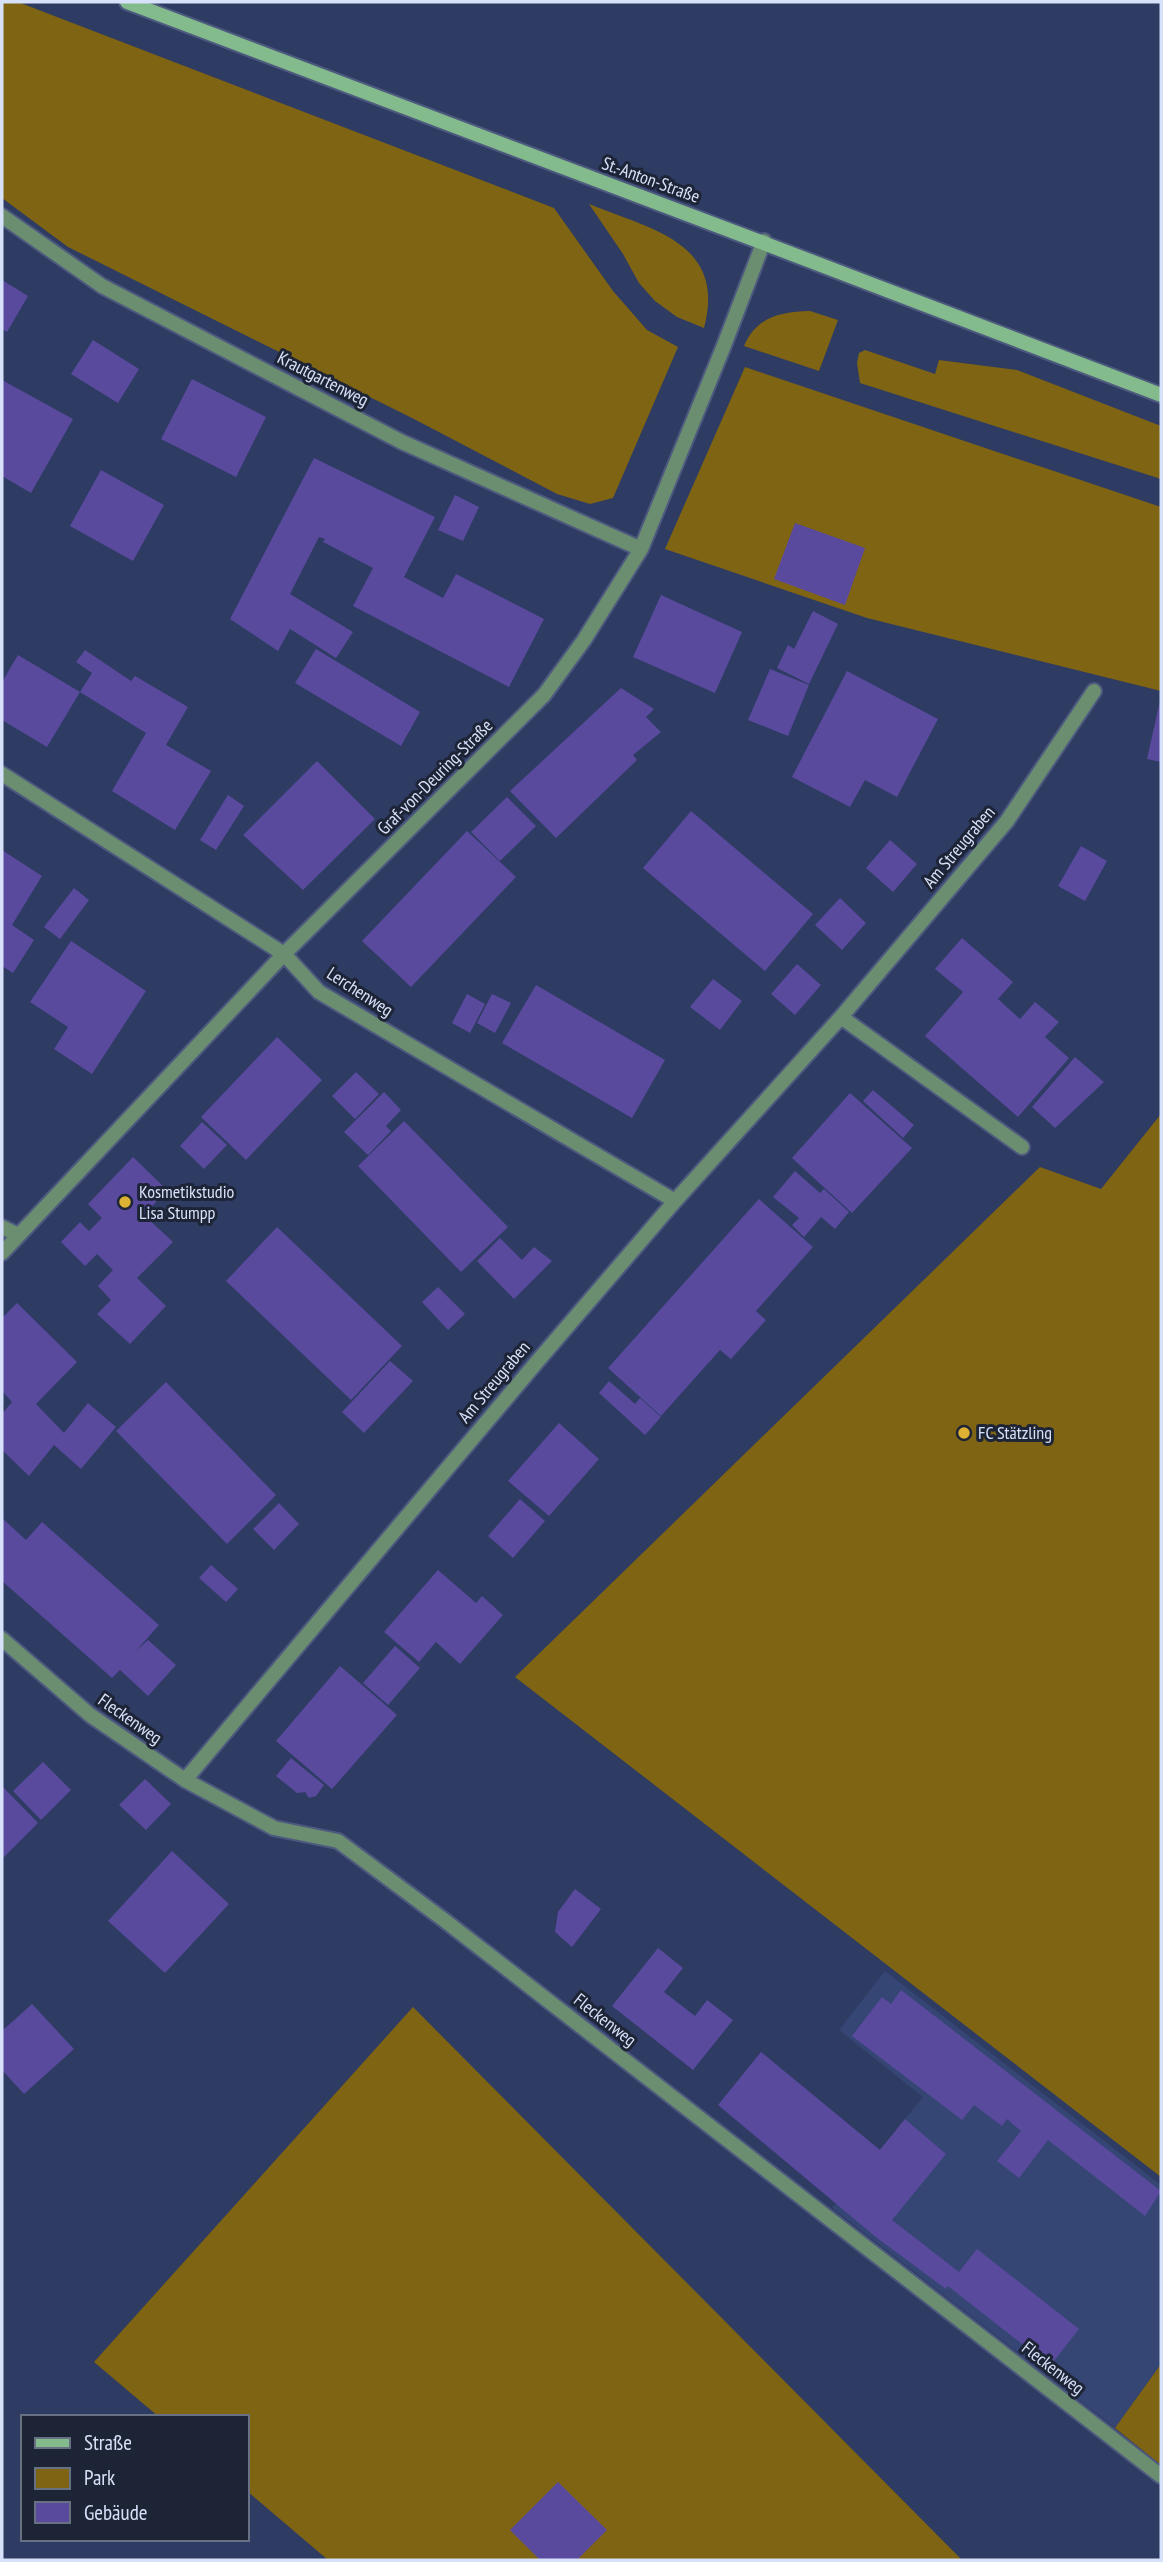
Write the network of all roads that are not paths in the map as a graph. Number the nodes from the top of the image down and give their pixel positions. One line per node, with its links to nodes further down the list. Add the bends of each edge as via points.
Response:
1 (127, 2): 3 (street, St.-Anton-Straße)
2 (2, 216): 5 (street, Krautgartenweg, via 102,286 402,442)
3 (764, 241): 4 (street, St.-Anton-Straße); 5 (street, Graf-von-Deuring-Straße)
4 (1161, 395)
5 (641, 549): 8 (street, Graf-von-Deuring-Straße, via 544,695)
6 (1094, 691): 9 (street, Am Streugraben, via 1007,821)
7 (2, 774): 8 (street, Lerchenweg)
8 (284, 954): 11 (street, Lerchenweg, via 319,992); 13 (street, Graf-von-Deuring-Straße)
9 (841, 1017): 10 (street); 11 (street, Am Streugraben)
10 (1022, 1147)
11 (675, 1201): 16 (street, Am Streugraben)
12 (2, 1227): 13 (street)
13 (18, 1235): 14 (street, Graf-von-Deuring-Straße)
14 (2, 1253)
15 (2, 1639): 16 (street, Fleckenweg, via 90,1715)
16 (185, 1780): 17 (street, Fleckenweg, via 274,1828 338,1841)
17 (1161, 2476)

